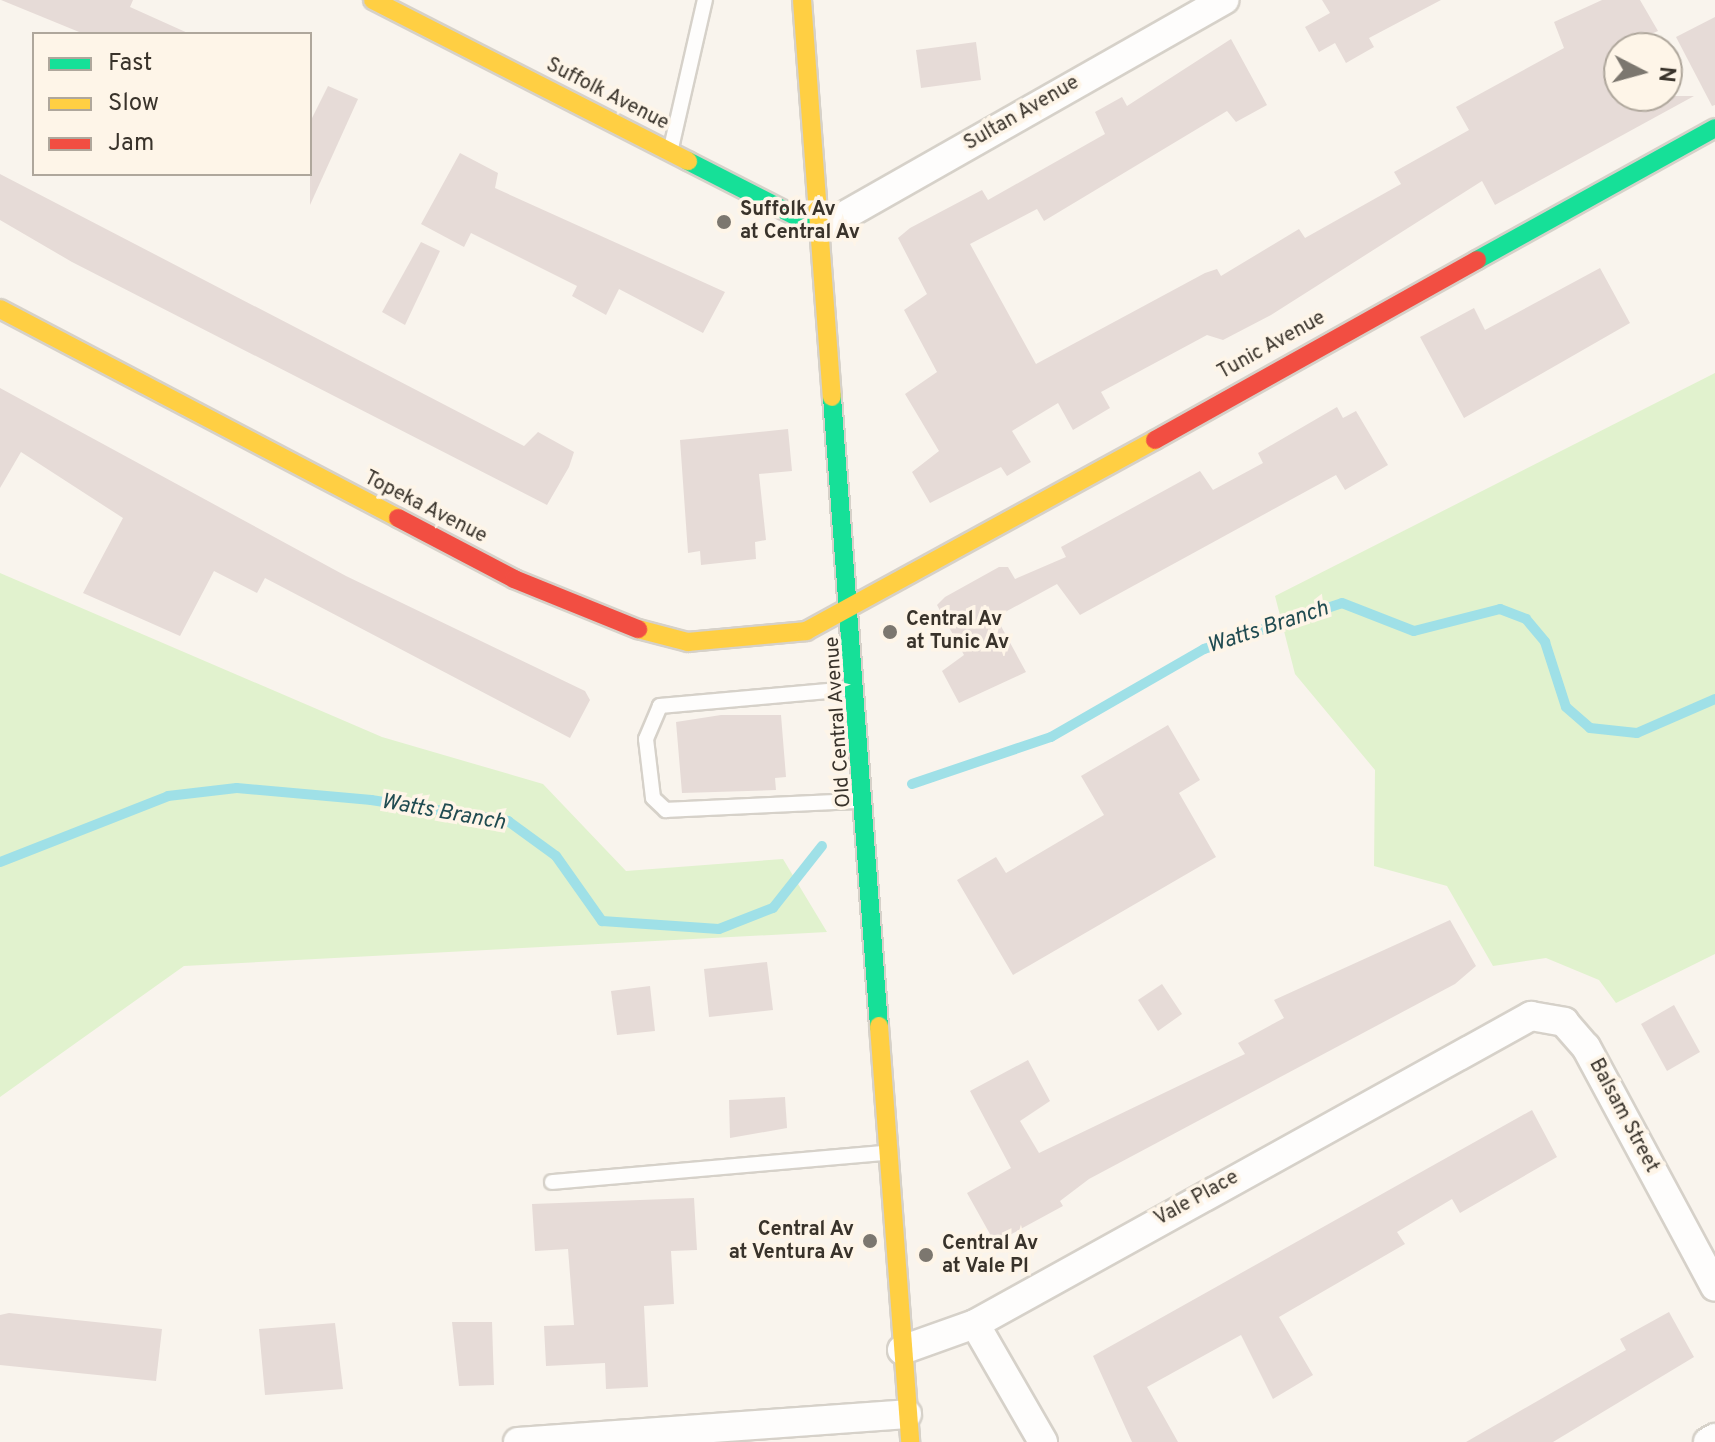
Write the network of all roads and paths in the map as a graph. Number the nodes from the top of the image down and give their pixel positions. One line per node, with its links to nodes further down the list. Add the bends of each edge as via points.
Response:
1 (373, 0): 7 (street, Suffolk Avenue)
2 (705, 0): 7 (lane)
3 (802, 0): 8 (street, Old Central Avenue)
4 (1224, 0): 5 (street, Sultan Avenue)
5 (1178, 13): 8 (street, Sultan Avenue)
6 (1715, 128): 10 (street, Tunic Avenue)
7 (670, 153): 8 (street, Suffolk Avenue)
8 (821, 229): 10 (street, Old Central Avenue)
9 (0, 309): 10 (street, Topeka Avenue, via 514,579 613,623 660,637 723,643 806,631)
10 (853, 608): 11 (street, Old Central Avenue)
11 (858, 688): 12 (street, Old Central Avenue); 12 (lane, via 660,706 646,739 653,798 666,810)
12 (866, 801): 14 (street, Old Central Avenue)
13 (1487, 1036): 16 (street, Balsam Street, via 1531,1016 1574,1031); 17 (street, Vale Place)
14 (890, 1153): 15 (lane); 18 (street, Old Central Avenue)
15 (552, 1182)
16 (1715, 1287)
17 (975, 1324): 18 (street, Vale Place); 22 (street)
18 (902, 1350): 19 (street, Old Central Avenue)
19 (909, 1428): 21 (street)
20 (1715, 1438): 23 (street)
21 (518, 1442)
22 (1043, 1442)
23 (1708, 1442)

